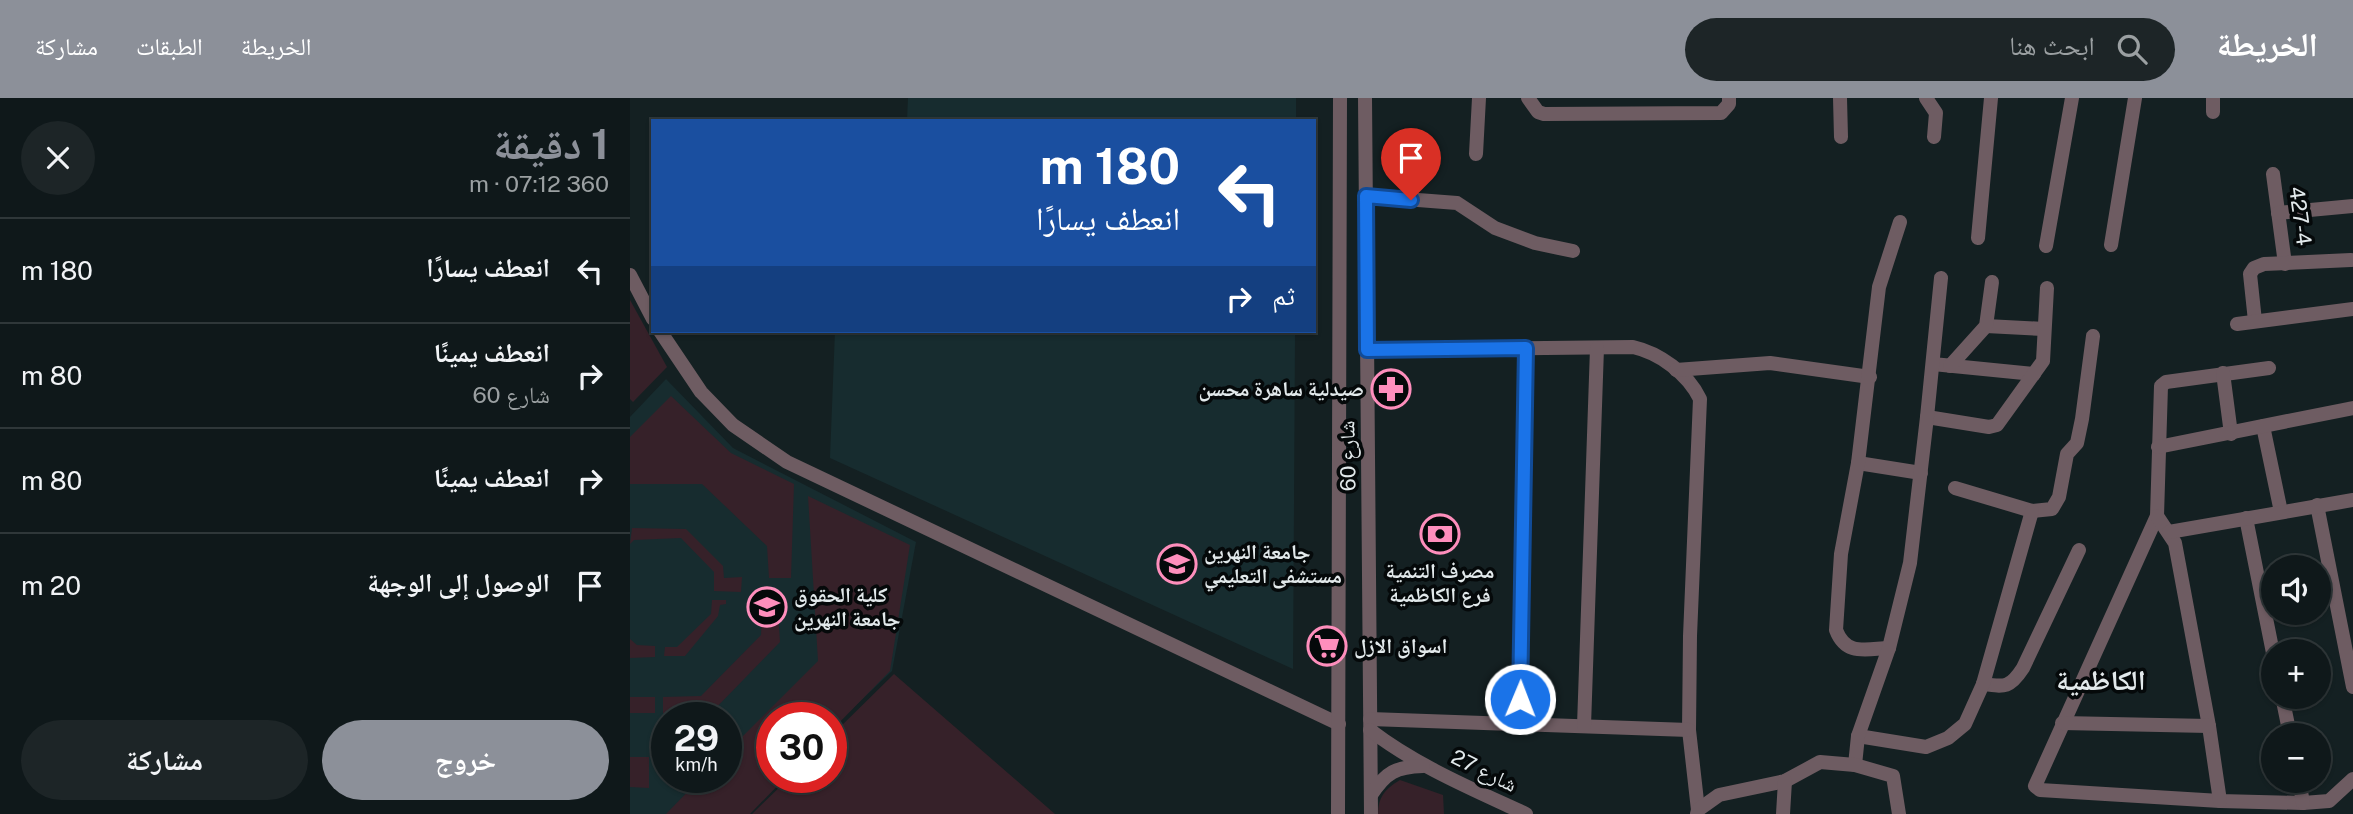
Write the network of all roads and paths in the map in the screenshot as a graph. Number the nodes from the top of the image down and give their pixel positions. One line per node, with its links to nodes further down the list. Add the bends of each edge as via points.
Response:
1 (1340, 98): 69 (street, شارع 60)
2 (1365, 98): 15 (street, شارع 60)
3 (1479, 98): 13 (street)
4 (1528, 98): 5 (street, via 1544,114 1721,113)
5 (1728, 98)
6 (1840, 98): 11 (street)
7 (1926, 98): 12 (street, via 1936,113)
8 (1991, 98): 19 (street)
9 (2072, 98): 21 (street)
10 (2135, 98): 20 (street)
11 (1841, 137)
12 (1934, 137)
13 (1476, 153)
14 (2273, 174): 17 (street, 427-4)
15 (1366, 196): 22 (street, via 1457,203 1495,228); 39 (street, شارع 60)
16 (2353, 206): 17 (street)
17 (2278, 213): 24 (street, 427-4)
18 (1900, 222): 46 (street, via 1879,287)
19 (1978, 238)
20 (2110, 245)
21 (2046, 246)
22 (1573, 251)
23 (2351, 260): 24 (street)
24 (2285, 264): 31 (street, via 2264,264 2250,274)
25 (630, 275): 30 (street)
26 (1941, 278): 40 (street)
27 (1992, 282): 33 (street)
28 (2047, 288): 34 (street)
29 (2353, 309): 31 (street)
30 (651, 315)
31 (2255, 321): 32 (street)
32 (2237, 324)
33 (1986, 326): 34 (street); 41 (street)
34 (2044, 329): 45 (street, via 2043,361)
35 (661, 333): 69 (street, via 701,393 733,425 788,462)
36 (2093, 336): 57 (street, via 2077,443 2067,454 2059,497 2052,509)
37 (1526, 348): 38 (street); 39 (street); 67 (street)
38 (1597, 348): 43 (street, via 1646,350); 71 (street)
39 (1367, 350): 70 (street, شارع 60)
40 (1933, 364): 41 (street); 48 (street)
41 (1950, 366): 45 (street)
42 (2269, 368): 44 (street)
43 (1676, 370): 46 (street, via 1770,363); 73 (street, via 1700,399)
44 (2222, 373): 50 (street); 51 (street, via 2161,386)
45 (2034, 374): 48 (street, via 1997,425)
46 (1870, 377): 52 (street)
47 (2353, 408): 49 (street)
48 (1927, 417): 53 (street)
49 (2263, 425): 50 (street); 58 (street)
50 (2231, 434): 51 (street)
51 (2158, 447): 59 (street)
52 (1858, 463): 53 (street); 64 (street, via 1841,554 1836,630 1840,641 1853,650)
53 (1921, 473): 64 (street, via 1910,563)
54 (1955, 488): 57 (street)
55 (2353, 500): 56 (street)
56 (2318, 505): 58 (street); 66 (street)
57 (2032, 511): 65 (street)
58 (2281, 512): 60 (street)
59 (2157, 516): 61 (street); 68 (street)
60 (2246, 518): 61 (street); 63 (street)
61 (2169, 532): 72 (street, via 2175,543)
62 (2079, 550): 65 (street, via 2015,680 2001,687)
63 (2270, 639)
64 (1889, 648): 74 (street)
65 (1983, 684): 74 (street, via 1965,724 1948,738 1926,747)
66 (2353, 687)
67 (1519, 723): 70 (street); 71 (street)
68 (2062, 723): 72 (street); 81 (street, via 2036,780 2040,790)
69 (1339, 724): 84 (street, شارع 60)
70 (1370, 725): 76 (street, شارع 27, via 1394,748); 80 (street, شارع 60)
71 (1584, 726): 73 (street)
72 (2209, 726): 81 (street)
73 (1689, 730): 83 (street)
74 (1858, 736): 75 (street)
75 (1855, 765): 78 (street, via 1820,762); 88 (street, via 1893,776)
76 (1424, 766): 80 (street, شارع 27, via 1394,771 1380,780); 86 (street, شارع 27)
77 (2353, 779): 82 (street, via 2329,801)
78 (1784, 781): 83 (street, via 1719,795); 87 (street)
79 (2301, 793): 82 (street)
80 (1371, 795): 85 (street, شارع 60)
81 (2220, 801): 82 (street)
82 (2303, 803)
83 (1698, 812)
84 (1338, 814)
85 (1371, 814)
86 (1525, 814)
87 (1783, 814)
88 (1899, 814)

